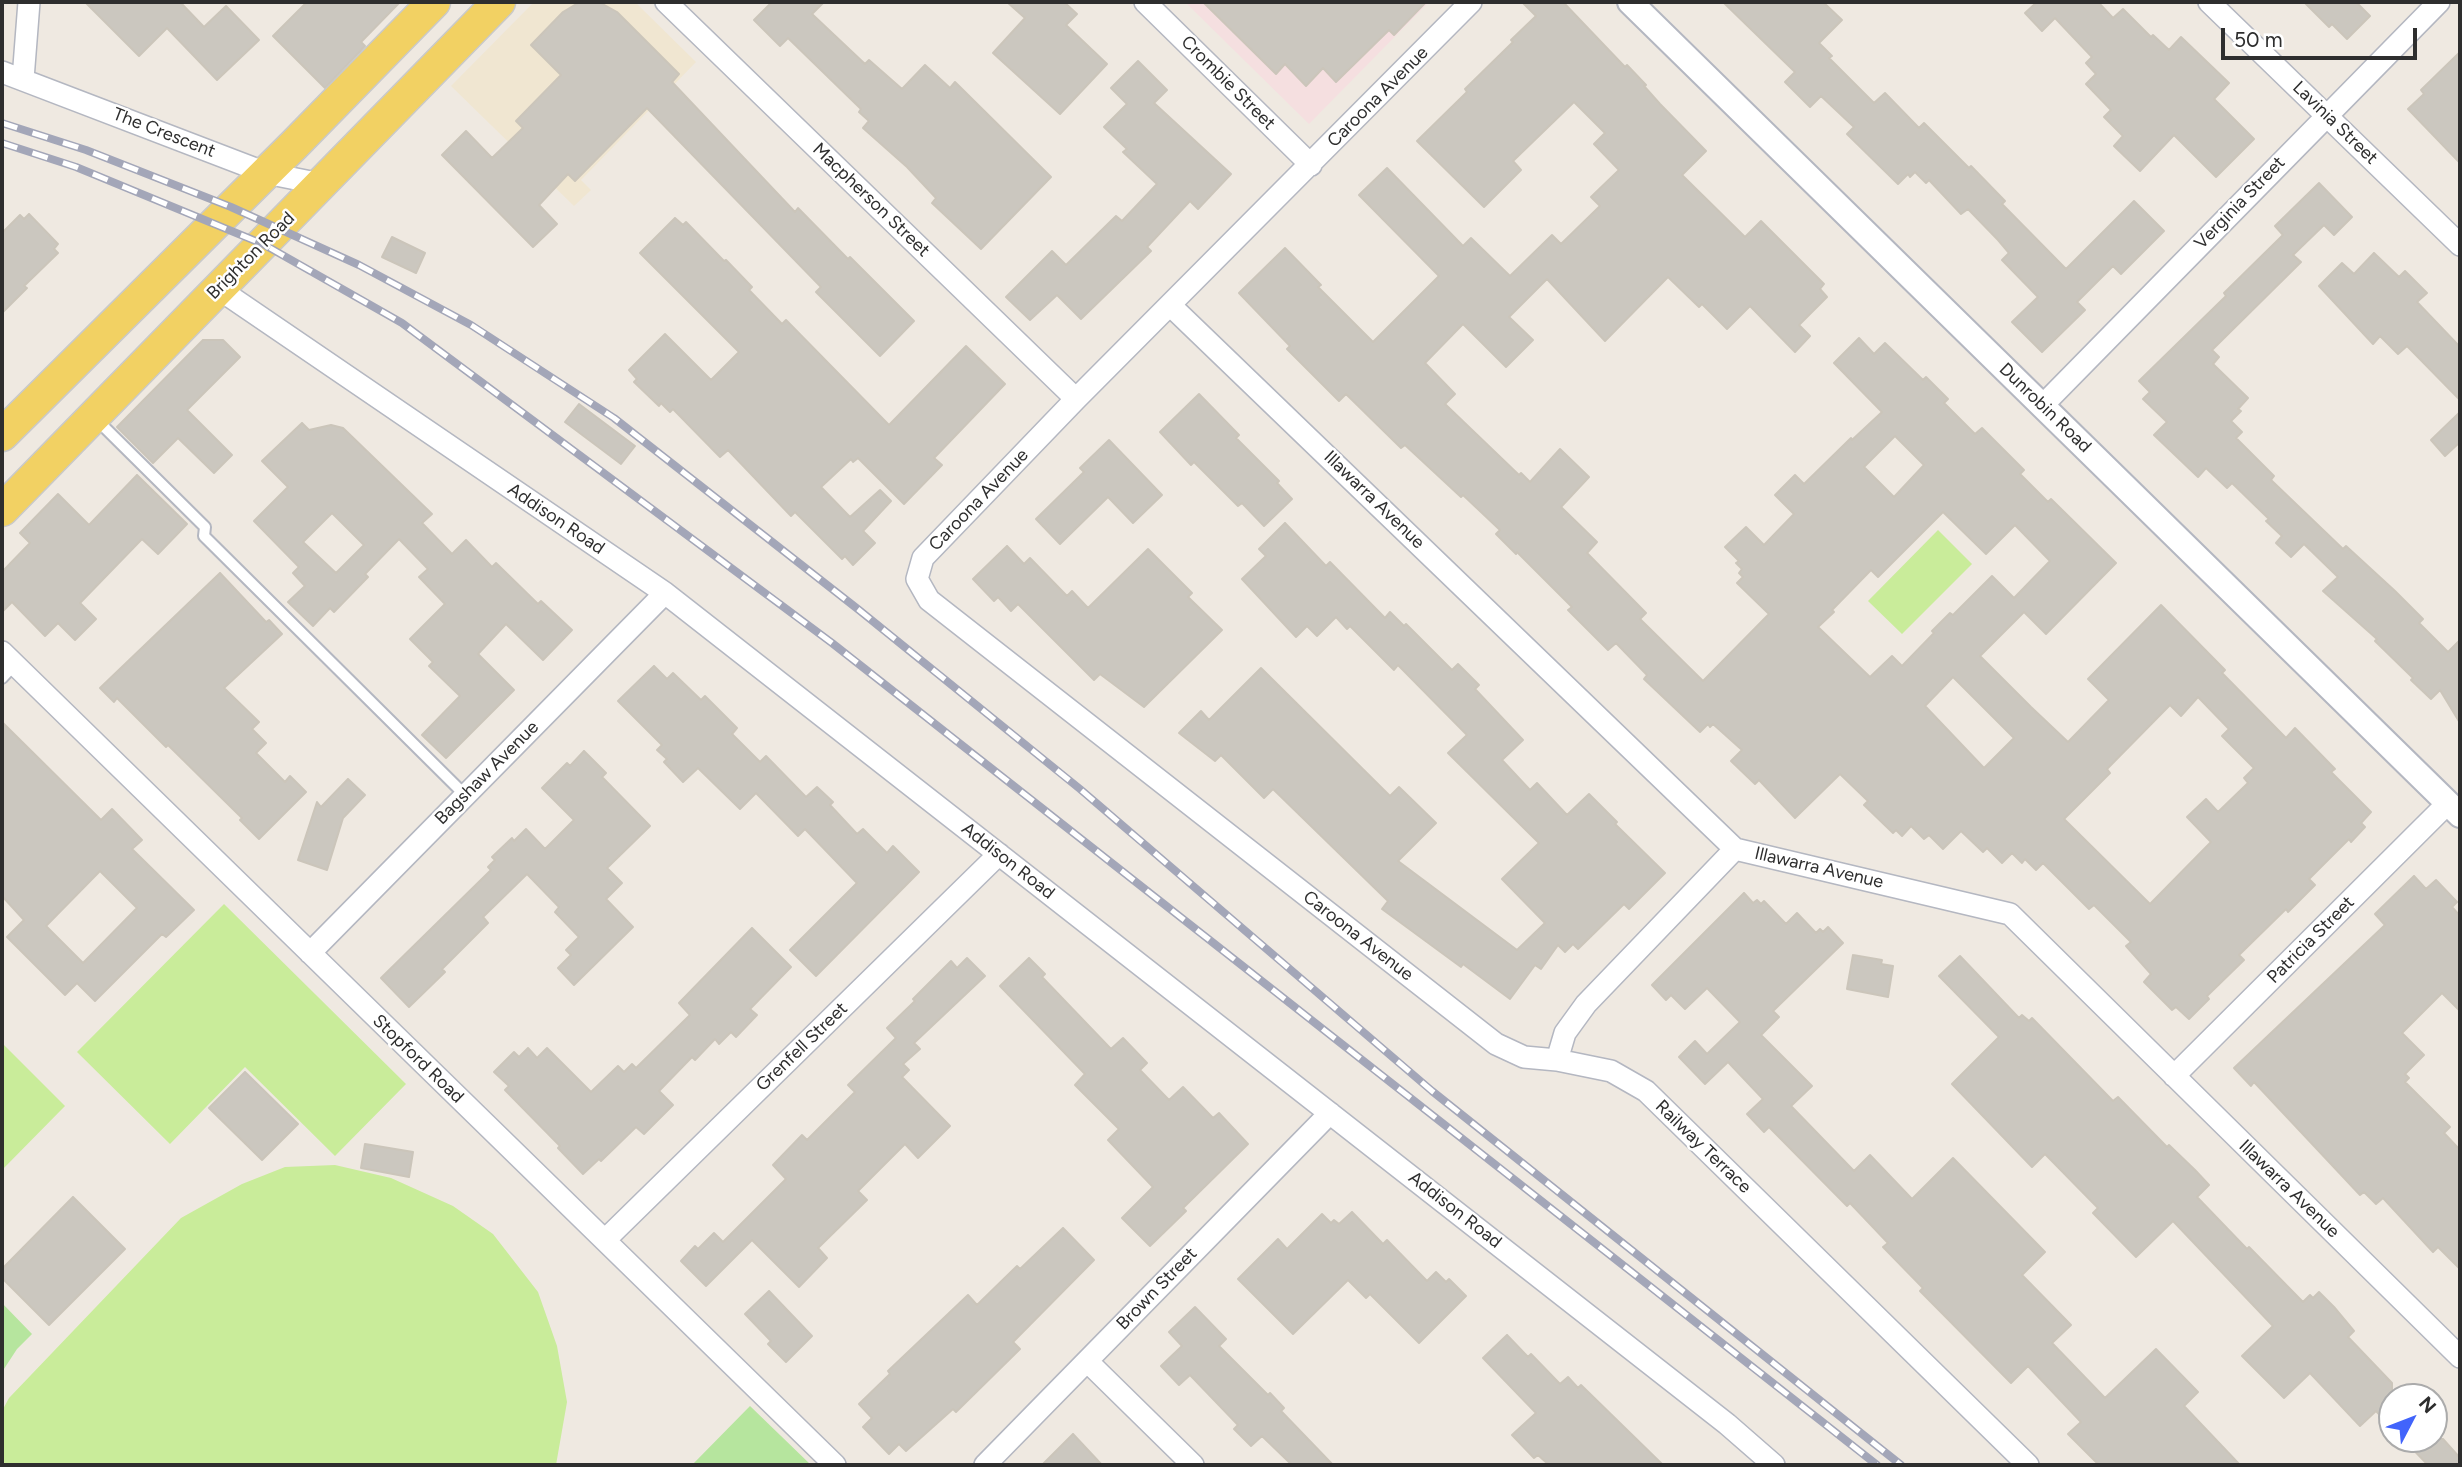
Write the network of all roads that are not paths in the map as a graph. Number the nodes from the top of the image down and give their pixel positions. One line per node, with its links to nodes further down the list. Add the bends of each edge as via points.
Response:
1 (29, 2): 11 (street)
2 (434, 2): 14 (main road)
3 (499, 2): 15 (main road, Brighton Road)
4 (666, 2): 19 (street, Macpherson Street)
5 (1145, 2): 13 (street, Crombie Street)
6 (1471, 2): 13 (street, Caroona Avenue)
7 (1630, 2): 20 (street, Dunrobin Road)
8 (2209, 2): 12 (street, Lavinia Street)
9 (2439, 2): 12 (street, Verginia Street)
10 (2, 72): 11 (street, The Crescent)
11 (23, 79): 14 (street, The Crescent)
12 (2326, 115): 16 (street, Lavinia Street); 20 (street, Verginia Street)
13 (1311, 165): 18 (street, Caroona Avenue)
14 (266, 173): 15 (street, The Crescent, via 311,182); 22 (main road)
15 (329, 177): 17 (main road, Brighton Road)
16 (2460, 245)
17 (219, 289): 21 (main road, Brighton Road); 24 (street, Addison Road)
18 (1170, 305): 19 (street, Caroona Avenue); 28 (street, Illawarra Avenue)
19 (1076, 399): 31 (street, Caroona Avenue, via 923,558 917,579 929,600 1496,1044 1524,1057)
20 (2042, 406): 27 (street, Dunrobin Road)
21 (93, 416): 23 (main road, Brighton Road); 26 (lane, via 205,527 204,537)
22 (2, 435)
23 (2, 510)
24 (665, 593): 26 (street, Bagshaw Avenue); 29 (street, Addison Road)
25 (6, 665): 30 (street, Stopford Road)
26 (465, 795): 30 (street, Bagshaw Avenue)
27 (2454, 809): 32 (street, Patricia Street)
28 (1735, 849): 31 (street, via 1586,1004 1565,1033); 32 (street, Illawarra Avenue, via 2010,914)
29 (999, 854): 33 (street, Addison Road); 34 (street, Grenfell Street)
30 (310, 953): 34 (street, Stopford Road)
31 (1557, 1060): 41 (street, Railway Terrace, via 1611,1071 1646,1091)
32 (2174, 1076): 35 (street, Illawarra Avenue)
33 (1330, 1113): 36 (street, Brown Street); 40 (street, Addison Road)
34 (605, 1240): 37 (street, Stopford Road)
35 (2460, 1357)
36 (1087, 1361): 38 (street, Brown Street); 39 (street)
37 (835, 1465)
38 (985, 1465)
39 (1193, 1465)
40 (1774, 1465)
41 (2028, 1465)

